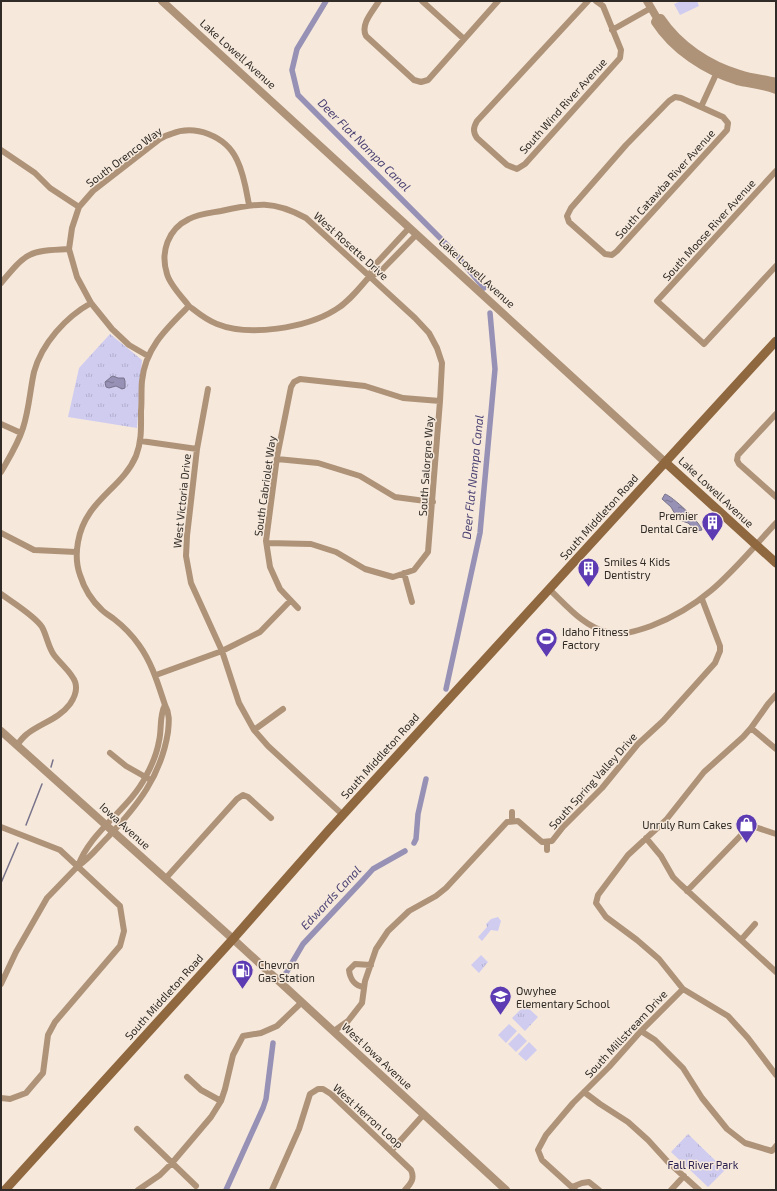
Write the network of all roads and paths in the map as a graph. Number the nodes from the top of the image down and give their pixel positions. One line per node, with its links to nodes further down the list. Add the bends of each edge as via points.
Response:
1 (162, 1): 19 (street, Lake Lowell Avenue)
2 (379, 1): 10 (street, via 364,25 366,36 414,80 428,80)
3 (422, 1): 10 (street)
4 (498, 1): 10 (street)
5 (588, 1): 9 (street, South Wind River Avenue, via 477,121 474,130 477,138 507,165 517,169 524,164 620,58 621,54)
6 (596, 1): 9 (street, via 603,6)
7 (647, 1): 8 (street)
8 (651, 8): 9 (street); 11 (street, via 657,18 661,18 682,42)
9 (612, 30)
10 (464, 39)
11 (718, 70): 12 (street); 13 (street, via 735,80); 14 (street)
12 (776, 82)
13 (776, 90)
14 (701, 107): 14 (street, South Catawba River Avenue, via 722,117 728,123 727,130 617,251 612,255 605,254 569,222 567,216 571,208 619,152 669,101 675,97 681,98)
15 (1, 150): 18 (street)
16 (776, 171): 22 (street, South Moose River Avenue, via 657,301 704,344)
17 (249, 205): 18 (street, South Orenco Way, via 244,176 227,146 215,137 199,131 186,130 160,139 93,191); 23 (street, West Rosette Drive, via 278,206 306,218); 26 (street, West Rosette Drive, via 189,219 181,224 168,240 164,260 167,275)
18 (79, 207): 21 (street, South Orenco Way)
19 (409, 228): 20 (street, Lake Lowell Avenue); 23 (street, via 373,267)
20 (416, 235): 23 (street, via 379,273); 38 (street, Lake Lowell Avenue)
21 (69, 249): 24 (street, via 44,250 26,256); 25 (street, South Orenco Way, via 77,277)
22 (776, 266)
23 (370, 276): 26 (street, West Rosette Drive, via 347,302 336,310 319,319 282,328 256,329 217,325); 28 (street, West Rosette Drive, via 429,333)
24 (1, 283)
25 (92, 303): 29 (street, South Orenco Way, via 112,330 129,345); 34 (street, via 70,317 50,339 40,355)
26 (189, 306): 29 (street, via 160,336)
27 (776, 340): 38 (main road, South Middleton Road)
28 (437, 348): 31 (street, South Salorgne Way, via 442,364)
29 (148, 356): 35 (street, via 142,379)
30 (208, 389): 36 (street, West Victoria Drive)
31 (440, 401): 37 (street, South Cabriolet Way, via 403,398 365,386 300,379 291,387); 41 (street, South Salorgne Way)
32 (776, 414): 40 (street, via 738,455 737,460)
33 (1, 424): 34 (street)
34 (21, 433): 39 (street)
35 (141, 441): 36 (street); 46 (street, via 127,471 89,513 79,535)
36 (198, 449): 55 (street, West Victoria Drive, via 186,556 191,583)
37 (277, 459): 41 (street, via 318,464 360,476 395,497); 44 (street, South Cabriolet Way)
38 (665, 462): 45 (main road, Lake Lowell Avenue); 49 (main road, South Middleton Road)
39 (1, 472)
40 (776, 497)
41 (433, 502): 48 (street, South Salorgne Way, via 428,552 414,570)
42 (776, 523): 45 (street)
43 (1, 533): 46 (street, via 34,550)
44 (267, 543): 48 (street, via 311,544 336,552 365,569 393,577); 52 (street, South Cabriolet Way, via 270,567 280,590)
45 (756, 544): 47 (main road, Lake Lowell Avenue); 51 (street)
46 (76, 552): 56 (street, via 79,573 91,598 139,644)
47 (776, 563)
48 (404, 573): 53 (street)
49 (549, 589): 51 (street, via 578,616 607,633 624,634 643,629 684,611); 71 (main road, South Middleton Road)
50 (1, 594): 64 (street, via 42,627 50,648 75,680 77,688 75,696 61,714 28,733)
51 (702, 599): 79 (street, South Spring Valley Drive, via 720,646 715,663 638,744 552,842)
52 (290, 601): 54 (street, South Cabriolet Way); 55 (street, via 260,632)
53 (412, 602)
54 (298, 608)
55 (222, 651): 56 (street); 61 (street, West Victoria Drive, via 239,703)
56 (156, 675): 58 (street)
57 (776, 695): 60 (street)
58 (165, 705): 63 (street, via 161,712); 65 (street, via 169,712)
59 (283, 709): 61 (street)
60 (751, 728): 66 (street); 78 (street, via 704,772 666,820)
61 (254, 730): 71 (street, West Victoria Drive)
62 (1, 731): 64 (street, Iowa Avenue)
63 (159, 743): 65 (street); 68 (street)
64 (17, 745): 74 (street, Iowa Avenue)
65 (166, 745): 69 (street)
66 (776, 749)
67 (110, 753): 68 (street)
68 (146, 777): 69 (street); 74 (street)
69 (152, 781): 76 (street)
70 (512, 812): 73 (street)
71 (343, 815): 85 (main road, South Middleton Road)
72 (271, 818): 82 (street, via 243,795)
73 (512, 821): 79 (street, South Spring Valley Drive, via 518,821 542,842); 87 (street, via 507,822 446,888 409,911 388,931 376,949)
74 (107, 825): 76 (street, Iowa Avenue); 81 (street, via 82,854)
75 (1, 827): 81 (street, via 60,850)
76 (114, 831): 81 (street, via 89,859); 82 (street, Iowa Avenue)
77 (776, 834): 83 (street, via 755,827 747,829)
78 (646, 838): 83 (street, via 661,856 673,877); 91 (street, via 628,855 598,895 596,904 606,917 659,959)
79 (547, 842): 80 (street)
80 (547, 850)
81 (78, 866): 89 (street, via 46,898); 98 (street, via 120,906 124,931 120,946 55,1022 48,1035 43,1072 39,1078 26,1093 10,1099)
82 (166, 878): 85 (street, Iowa Avenue)
83 (687, 891): 86 (street)
84 (755, 924): 86 (street)
85 (233, 938): 92 (street, West Iowa Avenue); 108 (main road, South Middleton Road)
86 (740, 940): 88 (street)
87 (371, 965): 90 (street); 90 (street, via 355,964 349,970 350,978)
88 (776, 972)
89 (1, 984)
90 (364, 987): 94 (street, via 362,1003 348,1021)
91 (683, 989): 93 (street, South Millstream Drive); 95 (street, via 728,1016)
92 (302, 1002): 94 (street, West Iowa Avenue); 99 (street, via 277,1026 261,1033 243,1036 233,1055)
93 (641, 1030): 97 (street, South Millstream Drive); 102 (street, via 655,1040 682,1068 727,1129 745,1142 772,1150)
94 (334, 1031): 100 (street, West Iowa Avenue)
95 (776, 1075)
96 (187, 1077): 99 (street, via 201,1090)
97 (584, 1092): 105 (street, via 628,1122); 107 (street, South Millstream Drive, via 546,1135 538,1150 542,1160)
98 (1, 1098)
99 (221, 1101): 104 (street, via 211,1117)
100 (424, 1114): 103 (street); 112 (street, West Iowa Avenue)
101 (137, 1129): 104 (street)
102 (776, 1146)
103 (391, 1151): 110 (street, West Herron Loop, via 331,1094 318,1089 310,1094 299,1129); 111 (street, West Herron Loop, via 413,1175 412,1182)
104 (172, 1163): 106 (street); 109 (street)
105 (684, 1176): 114 (street); 115 (street)
106 (196, 1186)
107 (574, 1189): 113 (street, via 585,1182)
108 (5, 1190)
109 (138, 1190)
110 (272, 1190)
111 (405, 1190)
112 (506, 1190)
113 (599, 1190)
114 (671, 1190)
115 (699, 1190)

